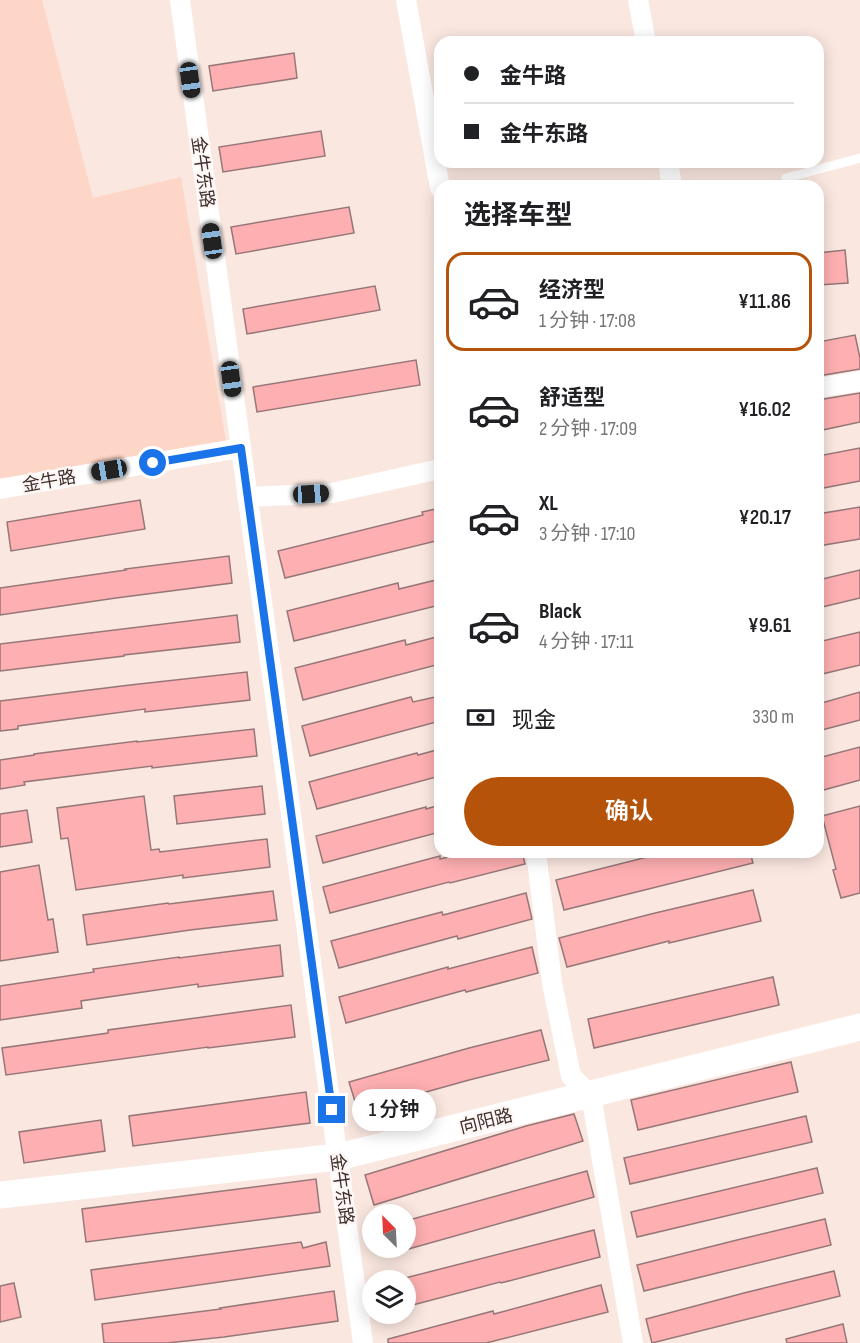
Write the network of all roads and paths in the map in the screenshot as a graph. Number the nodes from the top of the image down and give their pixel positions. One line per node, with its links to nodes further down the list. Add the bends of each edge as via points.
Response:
1 (180, 0): 12 (street, 金牛东路)
2 (406, 0): 5 (street)
3 (638, 0): 4 (street)
4 (645, 36)
5 (434, 122)
6 (860, 158): 8 (lane)
7 (823, 168): 9 (lane)
8 (824, 168)
9 (786, 178)
10 (860, 381): 11 (street)
11 (824, 387)
12 (241, 448): 14 (street, 金牛路); 15 (street, 金牛东路)
13 (434, 470): 15 (street, via 332,493)
14 (0, 489)
15 (247, 497): 19 (street, 金牛东路)
16 (537, 858): 18 (street, via 552,982 571,1076)
17 (860, 1028): 18 (street, 向阳路)
18 (591, 1095): 19 (street, 向阳路); 22 (street)
19 (338, 1157): 20 (street, 向阳路); 21 (street, 金牛东路)
20 (0, 1195)
21 (363, 1343)
22 (633, 1343)

